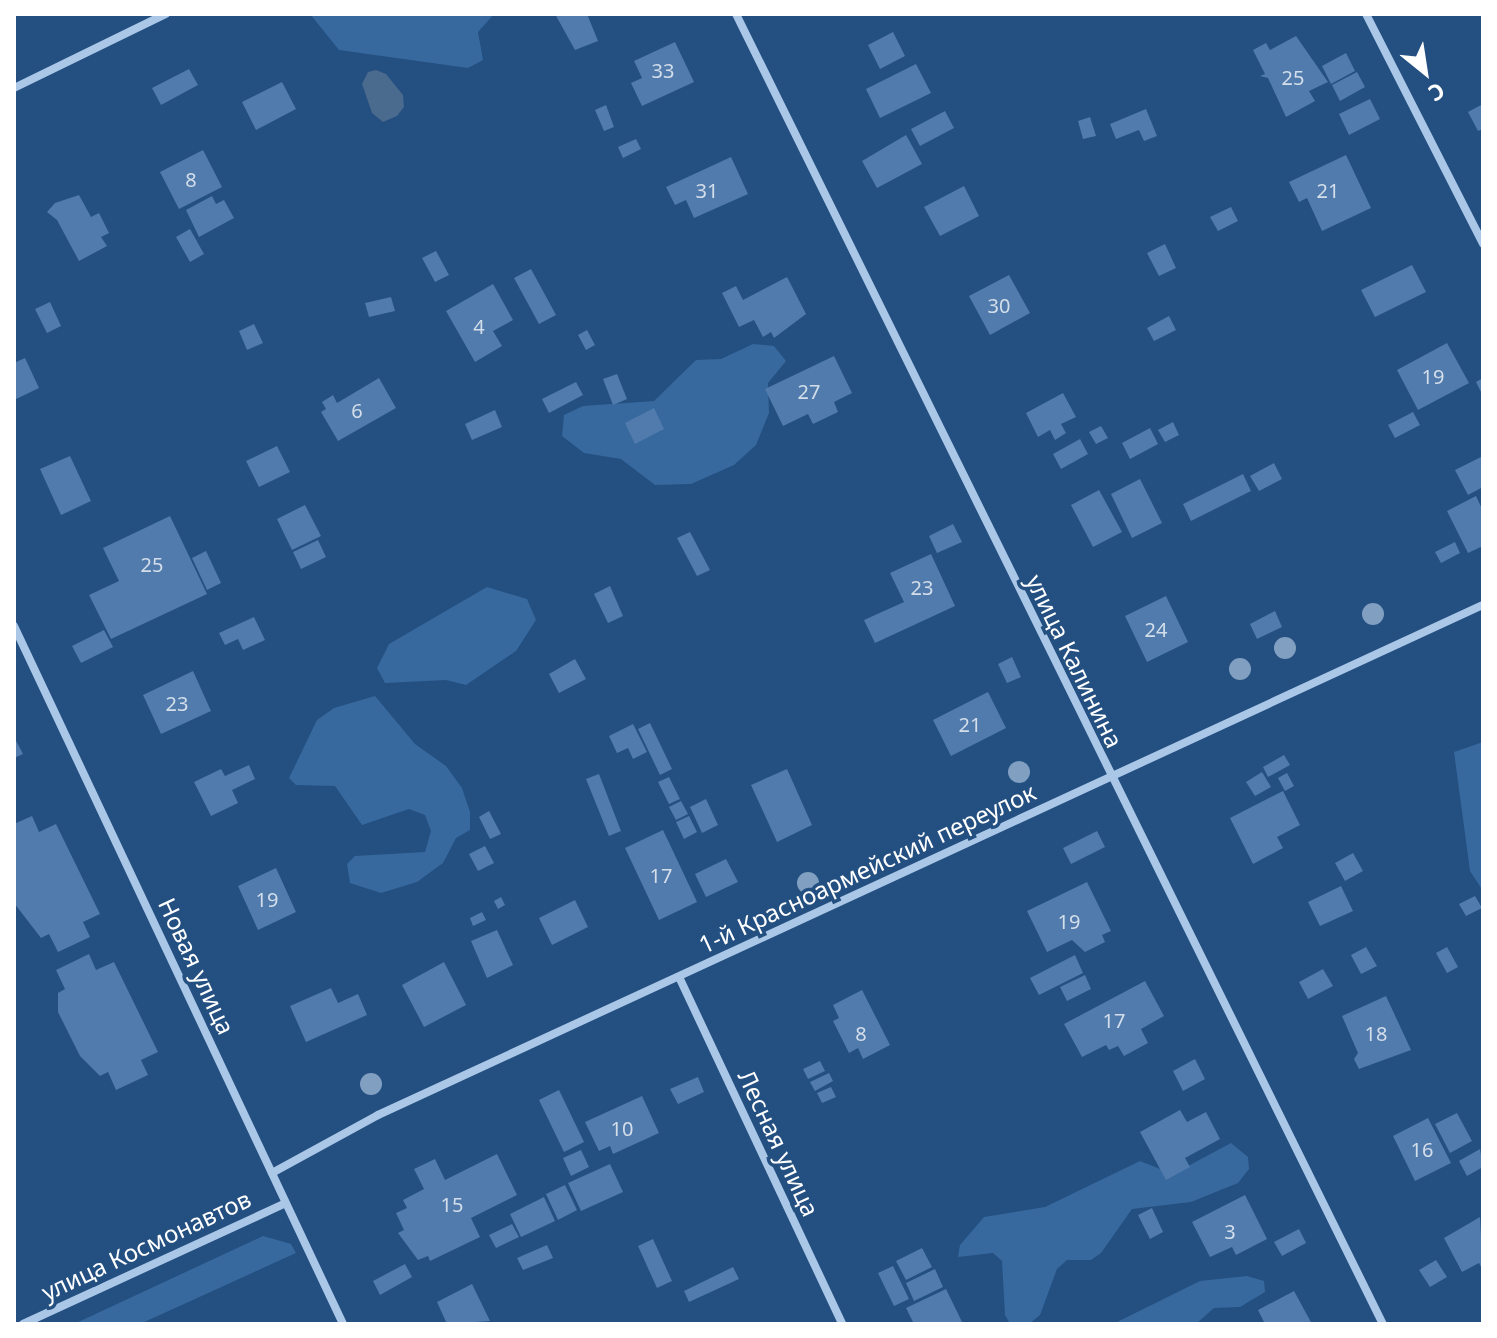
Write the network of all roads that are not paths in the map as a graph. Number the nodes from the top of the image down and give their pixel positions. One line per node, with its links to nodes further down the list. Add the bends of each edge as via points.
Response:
1 (166, 14): 4 (street)
2 (736, 14): 8 (street, улица Калинина)
3 (1366, 14): 5 (street)
4 (14, 88)
5 (1483, 244)
6 (1483, 605): 8 (street, 1-й Красноармейский переулок)
7 (14, 626): 10 (street, Новая улица)
8 (1109, 776): 9 (street, 1-й Красноармейский переулок); 15 (street, улица Калинина)
9 (680, 979): 10 (street, 1-й Красноармейский переулок, via 378,1115); 14 (street, Лесная улица)
10 (272, 1173): 11 (street, Новая улица)
11 (286, 1203): 12 (street, улица Космонавтов); 13 (street, Новая улица)
12 (23, 1324)
13 (343, 1324)
14 (842, 1324)
15 (1383, 1324)

